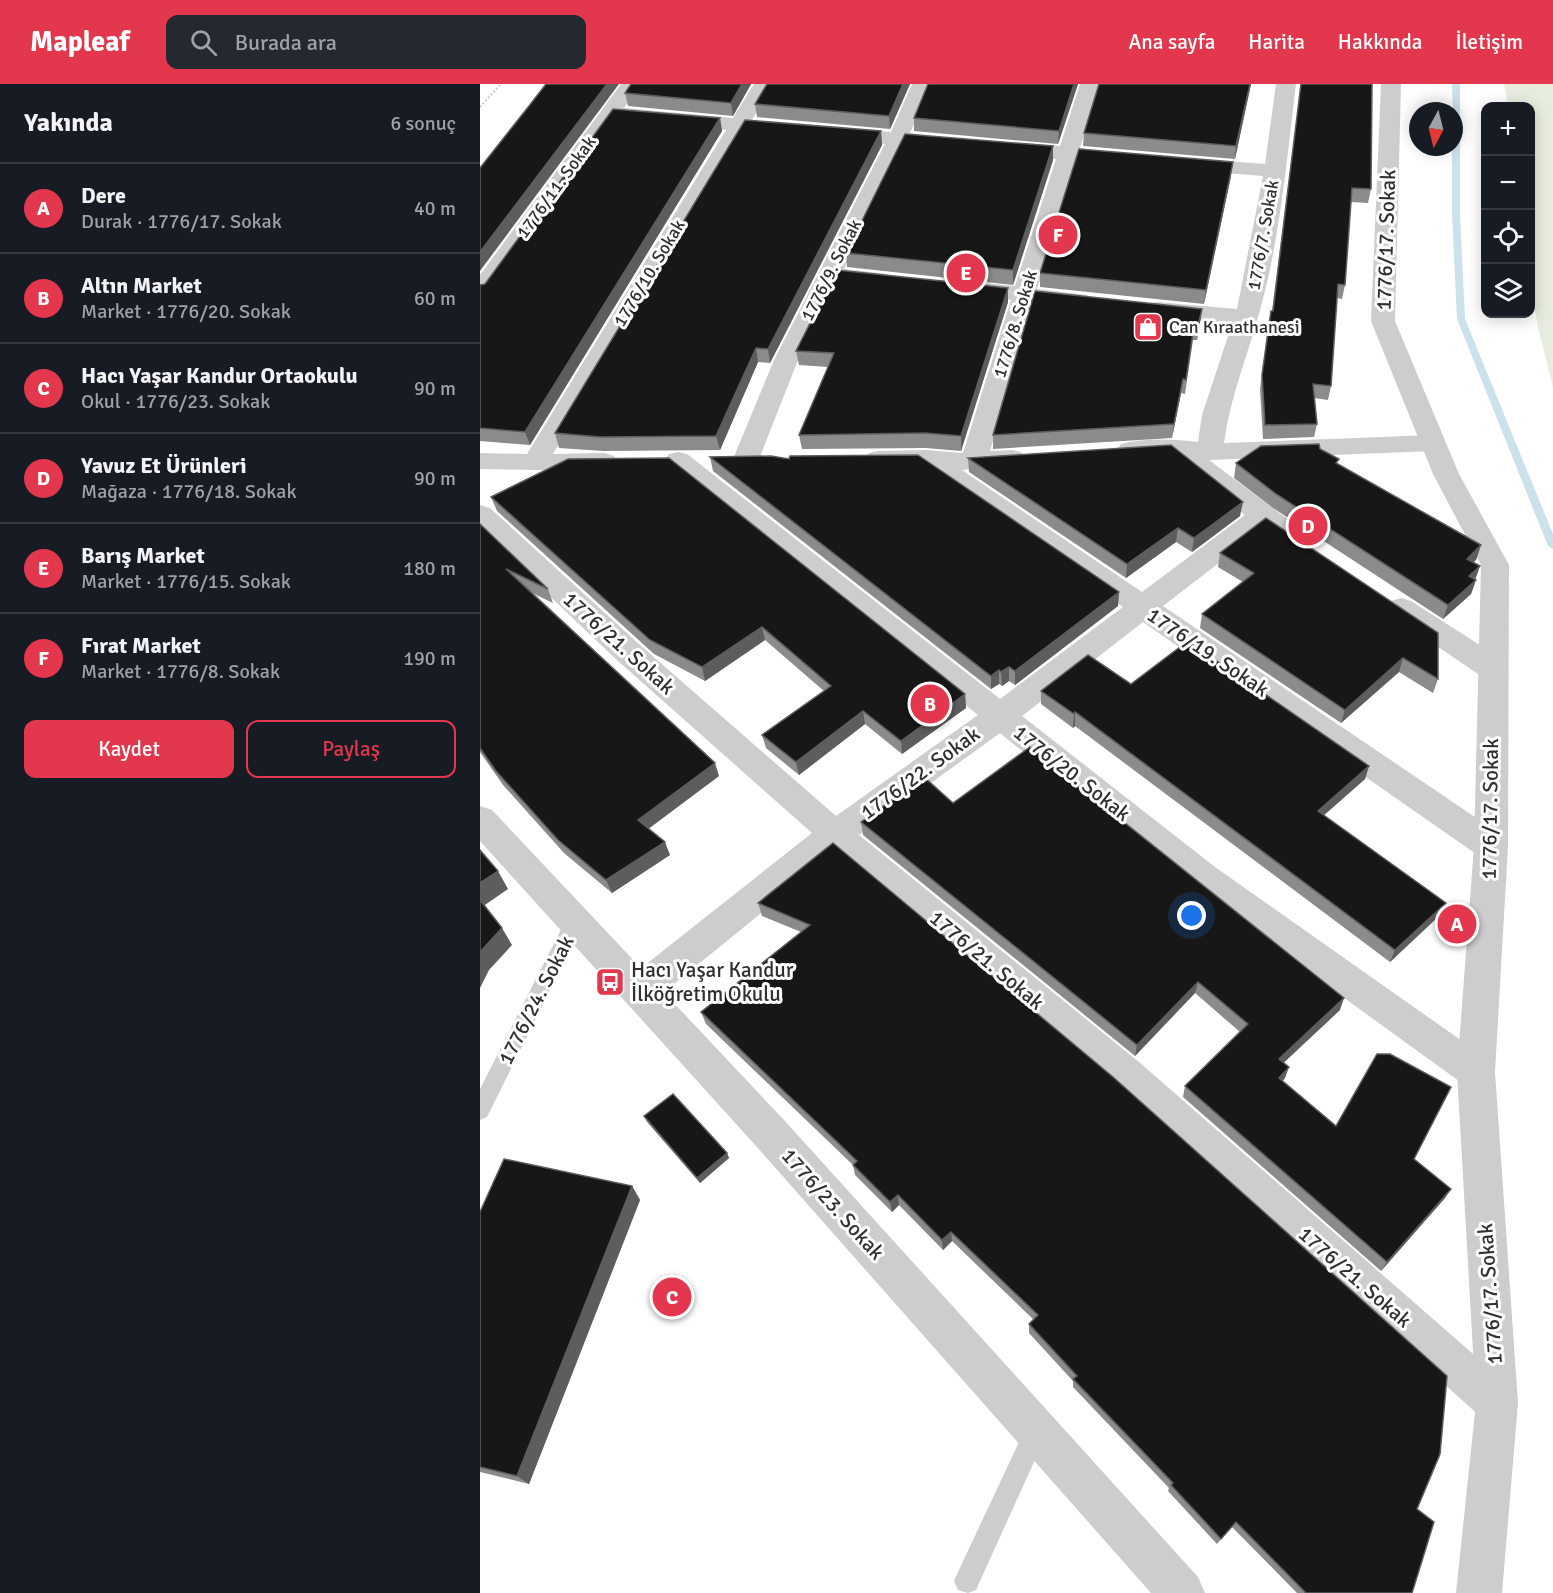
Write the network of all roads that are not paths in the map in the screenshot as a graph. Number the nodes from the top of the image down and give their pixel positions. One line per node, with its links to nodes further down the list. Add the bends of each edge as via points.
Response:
1 (631, 84): 7 (street, 1776/11. Sokak)
2 (765, 84): 8 (street, 1776/10. Sokak)
3 (922, 84): 9 (street, 1776/9. Sokak)
4 (1090, 84): 12 (street, 1776/8. Sokak)
5 (1286, 84): 15 (street, 1776/7. Sokak)
6 (1391, 84): 24 (street, 1776/17. Sokak, via 1383,321)
7 (610, 113): 8 (street); 19 (street, 1776/11. Sokak)
8 (740, 125): 9 (street); 36 (street, 1776/10. Sokak)
9 (898, 139): 10 (street); 16 (street, 1776/9. Sokak)
10 (966, 145)
11 (989, 147): 12 (street)
12 (1069, 153): 13 (street); 20 (street, 1776/8. Sokak)
13 (1138, 159)
14 (1172, 162): 15 (street)
15 (1275, 171): 23 (street, 1776/7. Sokak)
16 (829, 274): 17 (street); 32 (street, 1776/9. Sokak, via 786,360)
17 (898, 281)
18 (944, 286): 20 (street)
19 (480, 291)
20 (1023, 294): 21 (street); 35 (street, 1776/8. Sokak)
21 (1105, 303)
22 (1140, 307): 23 (street)
23 (1245, 318): 27 (street, 1776/7. Sokak, via 1215,415)
24 (1433, 443): 27 (street); 42 (street, 1776/17. Sokak, via 1495,565)
25 (1176, 448): 26 (street); 27 (street); 38 (street)
26 (1109, 451)
27 (1210, 452)
28 (1042, 456): 35 (street)
29 (926, 458): 31 (street); 35 (street); 41 (street, 1776/19. Sokak)
30 (777, 459): 32 (street)
31 (855, 459)
32 (727, 460): 34 (street)
33 (480, 461): 36 (street)
34 (653, 461): 36 (street); 43 (street, 1776/20. Sokak)
35 (974, 461)
36 (535, 463)
37 (480, 514): 45 (street, 1776/21. Sokak, via 628,653)
38 (1262, 516): 39 (street); 41 (street, 1776/22. Sokak)
39 (1300, 541)
40 (1377, 592): 42 (street)
41 (1143, 608): 43 (street, 1776/22. Sokak); 46 (street, 1776/19. Sokak)
42 (1492, 668): 46 (street, 1776/17. Sokak)
43 (999, 716): 45 (street, 1776/22. Sokak); 49 (street, 1776/20. Sokak, via 1203,877)
44 (480, 819): 47 (street, 1776/23. Sokak)
45 (835, 834): 48 (street, 1776/22. Sokak); 51 (street, 1776/21. Sokak, via 1126,1074)
46 (1491, 846): 49 (street, 1776/17. Sokak)
47 (575, 922): 48 (street, 1776/23. Sokak); 50 (lane, 1776/24. Sokak)
48 (639, 991): 52 (street, 1776/23. Sokak)
49 (1476, 1072): 51 (street, 1776/17. Sokak)
50 (480, 1110)
51 (1497, 1403): 55 (street, 1776/17. Sokak)
52 (1036, 1431): 53 (lane); 54 (street, 1776/23. Sokak)
53 (967, 1581)
54 (1182, 1593)
55 (1479, 1593)

